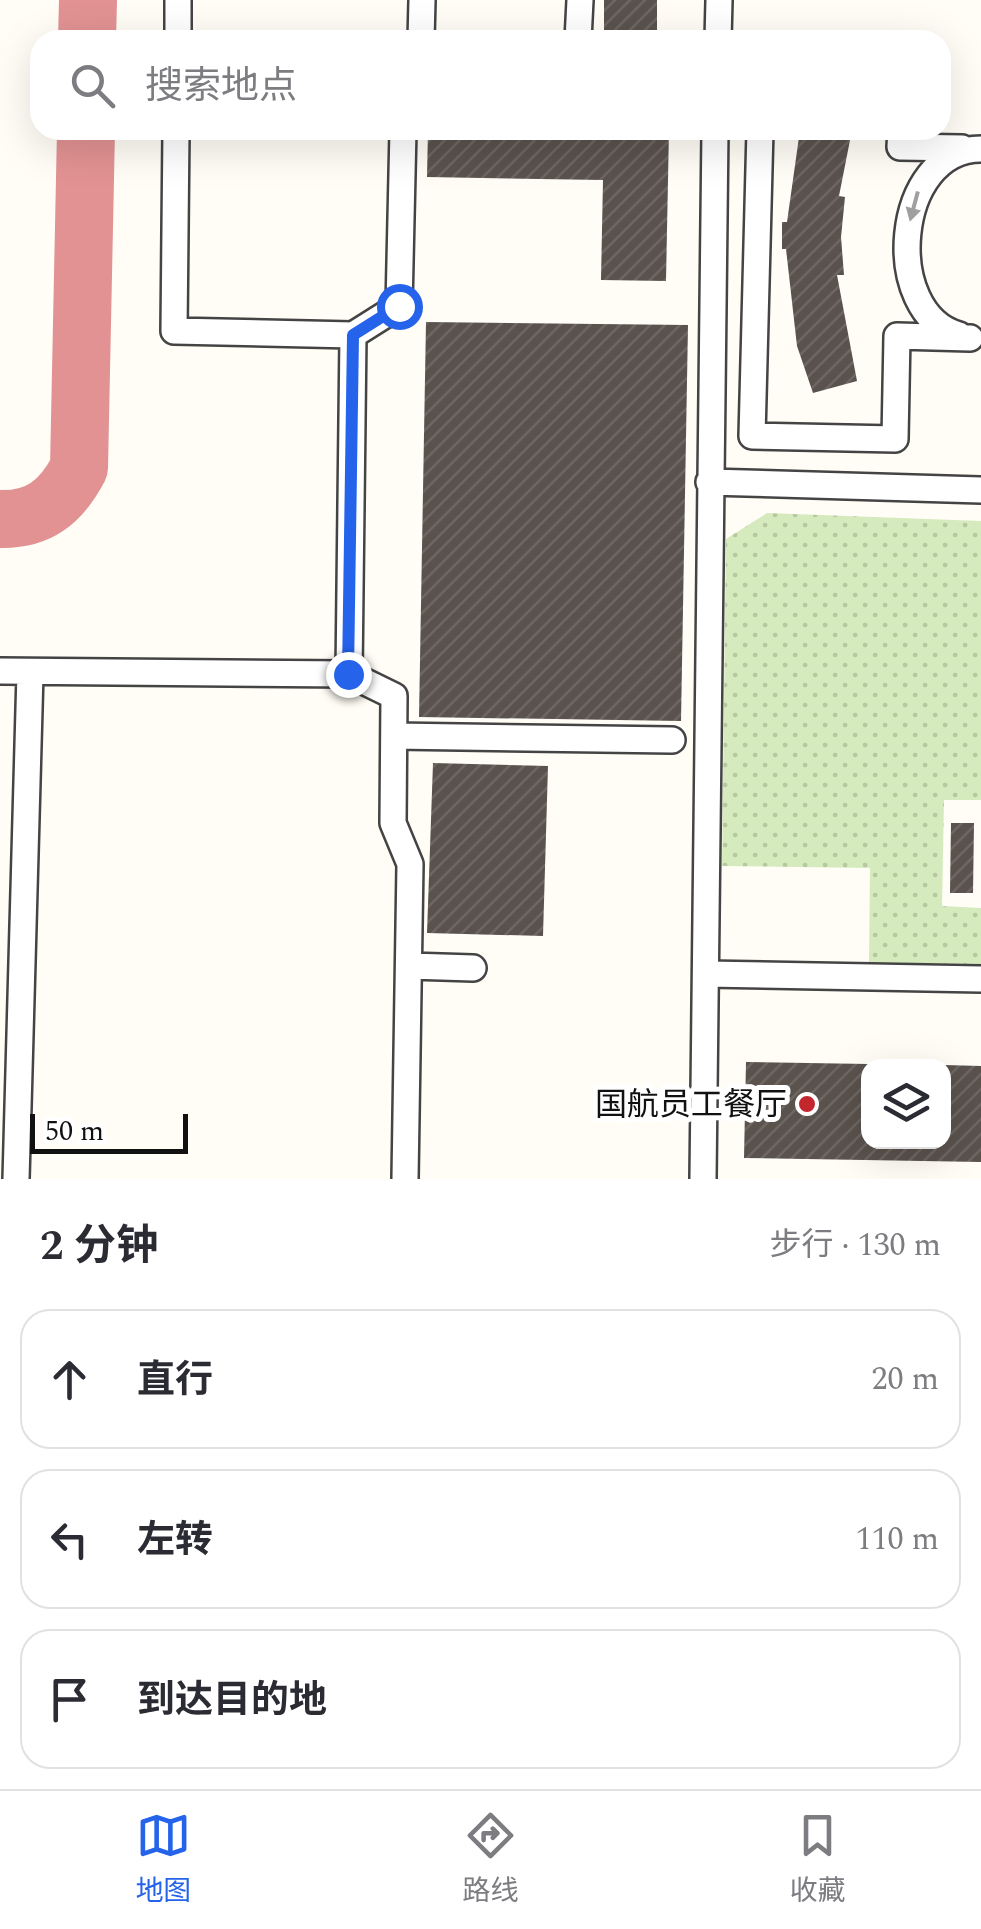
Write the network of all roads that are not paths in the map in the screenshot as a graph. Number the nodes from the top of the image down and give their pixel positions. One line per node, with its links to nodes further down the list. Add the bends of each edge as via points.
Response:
1 (178, 0): 5 (lane)
2 (422, 0): 6 (lane)
3 (580, 0): 7 (lane)
4 (719, 0): 8 (lane)
5 (178, 30)
6 (421, 30)
7 (578, 30)
8 (718, 30)
9 (176, 140): 17 (lane, via 174,331)
10 (402, 140): 17 (lane, via 399,306)
11 (716, 140): 15 (lane)
12 (760, 140): 16 (lane)
13 (900, 140): 14 (lane, via 900,147)
14 (979, 148): 18 (lane, one-way to 18, via 955,152 934,166 918,188 910,217 910,274 918,305 947,332)
15 (713, 242): 16 (lane); 19 (lane)
16 (757, 243): 18 (lane, via 752,436 895,440 898,336)
17 (353, 335): 23 (lane)
18 (976, 338)
19 (709, 482): 20 (lane); 28 (lane)
20 (981, 490)
21 (0, 671): 22 (lane)
22 (30, 674): 23 (lane); 30 (lane)
23 (348, 674): 24 (lane, via 394,696)
24 (394, 736): 25 (lane); 26 (lane, via 393,823 410,864)
25 (672, 740)
26 (410, 966): 27 (lane); 31 (lane)
27 (473, 968)
28 (706, 974): 29 (lane); 32 (lane)
29 (981, 979)
30 (16, 1179)
31 (405, 1179)
32 (703, 1179)

